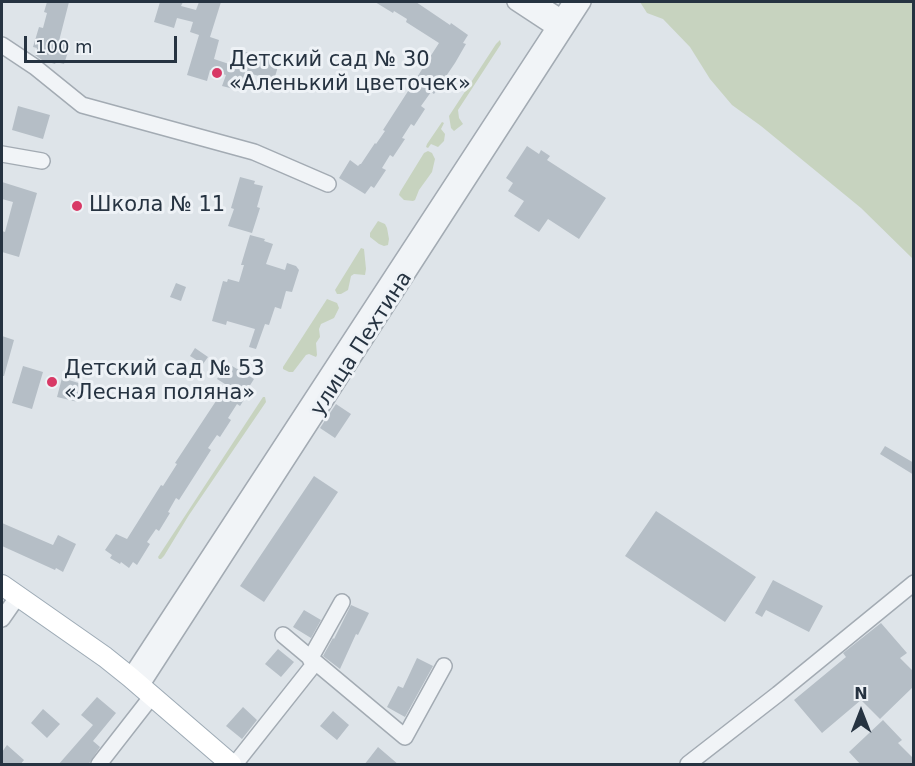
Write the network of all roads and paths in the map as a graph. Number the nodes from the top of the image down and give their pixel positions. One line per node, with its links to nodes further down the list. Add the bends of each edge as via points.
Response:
1 (515, 2): 5 (street)
2 (537, 2): 5 (street)
3 (570, 2): 5 (street, улица Пехтина)
4 (583, 2): 5 (street, улица Пехтина)
5 (560, 24): 17 (street, улица Пехтина, via 416,241)
6 (2, 45): 9 (street, via 82,105 254,152)
7 (2, 154): 8 (street)
8 (42, 161)
9 (328, 184)
10 (914, 583): 20 (street)
11 (10, 590): 13 (street); 17 (main road)
12 (342, 602): 15 (street)
13 (2, 619)
14 (283, 635): 15 (street)
15 (313, 661): 16 (street, via 405,737); 19 (street)
16 (444, 666)
17 (141, 686): 18 (street, улица Пехтина); 19 (main road)
18 (99, 765)
19 (233, 765)
20 (688, 765)

